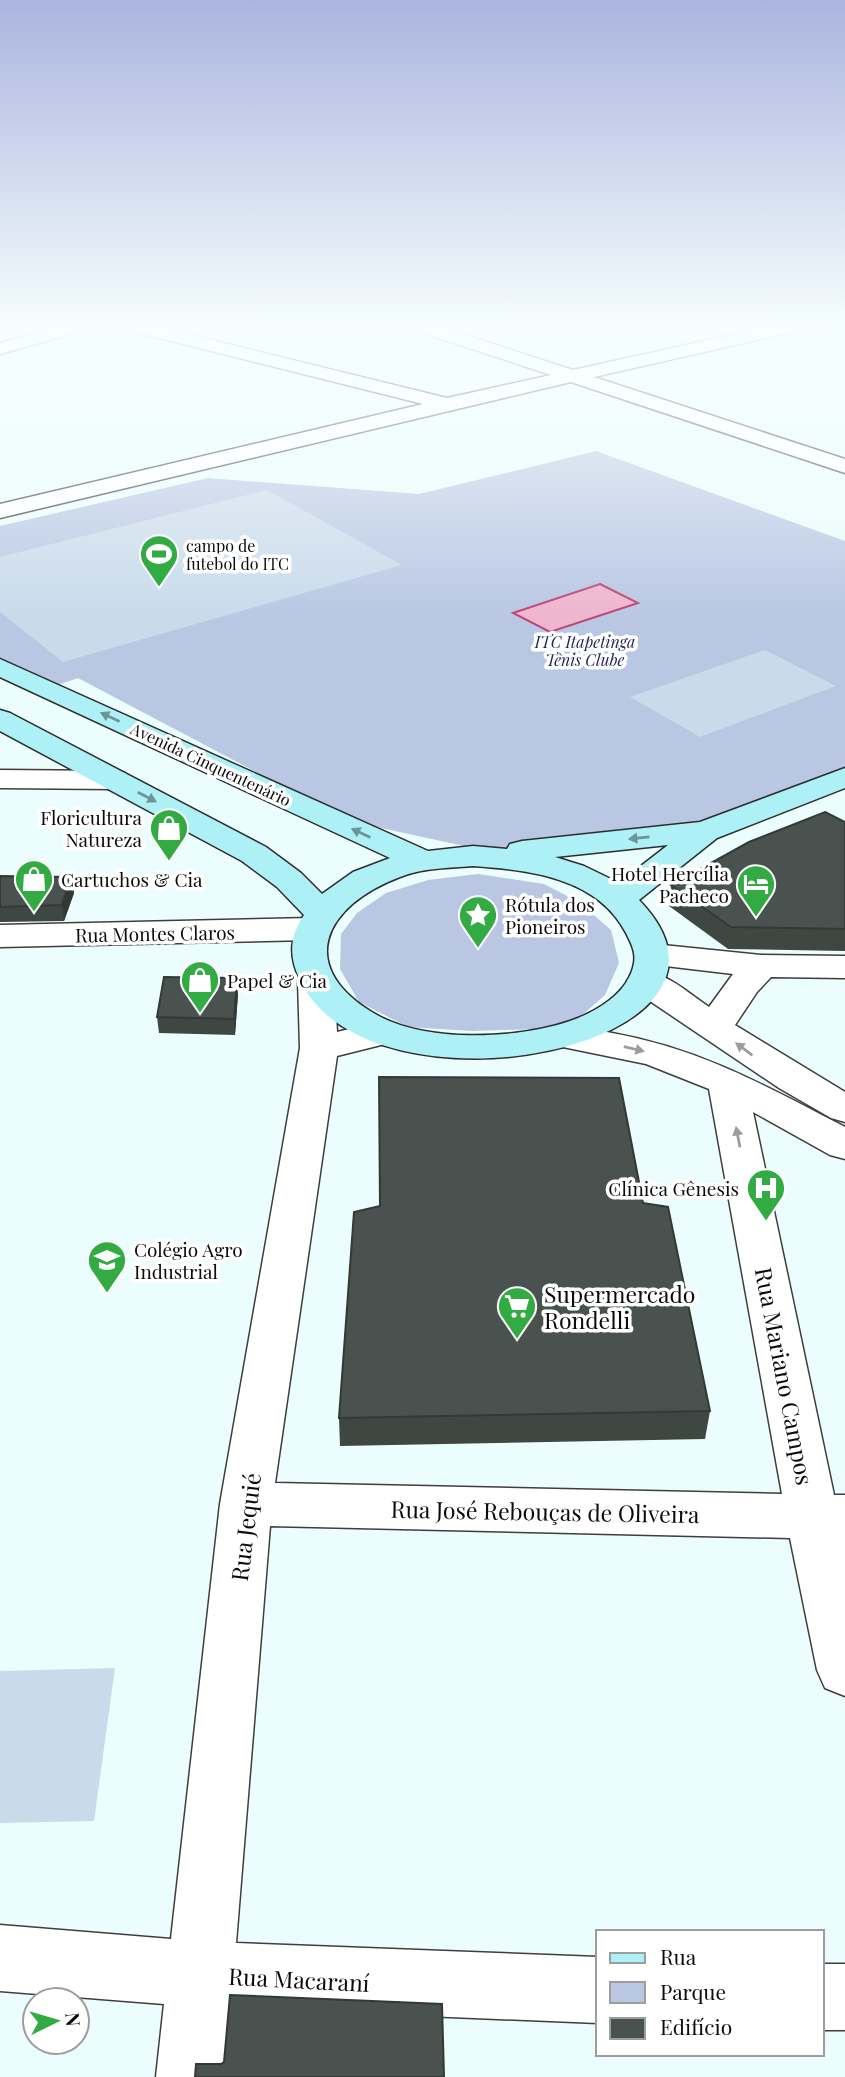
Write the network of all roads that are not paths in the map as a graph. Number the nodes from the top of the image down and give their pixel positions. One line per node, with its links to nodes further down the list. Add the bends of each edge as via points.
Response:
1 (361, 425): 6 (street)
2 (719, 425): 5 (street)
3 (767, 425): 4 (street)
4 (845, 450)
5 (845, 466)
6 (0, 511)
7 (0, 667): 14 (main road, Avenida Cinquentenário, one-way to 7)
8 (0, 719): 11 (main road)
9 (845, 777): 12 (main road)
10 (0, 779): 11 (street)
11 (114, 780): 17 (main road, one-way to 17, via 254,854 289,880)
12 (706, 831): 13 (main road, one-way to 13); 15 (main road)
13 (473, 856): 14 (main road); 15 (main road, via 559,868)
14 (423, 861): 17 (main road, via 389,869 350,888)
15 (621, 898): 21 (main road, via 639,920)
16 (0, 936): 17 (street, Rua Montes Claros)
17 (314, 944): 18 (street, Rua Montes Claros); 23 (main road, via 342,1009); 25 (street, Rua Jequié)
18 (0, 956)
19 (761, 966): 20 (street); 21 (street); 22 (street)
20 (845, 967)
21 (649, 968): 22 (street); 24 (main road, via 629,1002 609,1019)
22 (715, 1027): 27 (street, one-way to 22, via 761,1062)
23 (383, 1033): 24 (main road, via 482,1047); 25 (street)
24 (567, 1037): 26 (street, one-way to 26, via 661,1056)
25 (319, 1048): 29 (street, Rua Jequié)
26 (727, 1081): 28 (street); 30 (street, Rua Mariano Campos, one-way to 26)
27 (845, 1109)
28 (845, 1145)
29 (246, 1504): 30 (street, Rua José Rebouças de Oliveira); 33 (street, Rua Jequié)
30 (829, 1517): 31 (street, Rua Mariano Campos)
31 (845, 1670)
32 (0, 1958): 33 (street, Rua Macaraní)
33 (199, 1974): 34 (street, Rua Macaraní); 37 (street, Rua Jequié)
34 (596, 1990)
35 (824, 1997): 36 (street)
36 (845, 1997)
37 (190, 2077)

